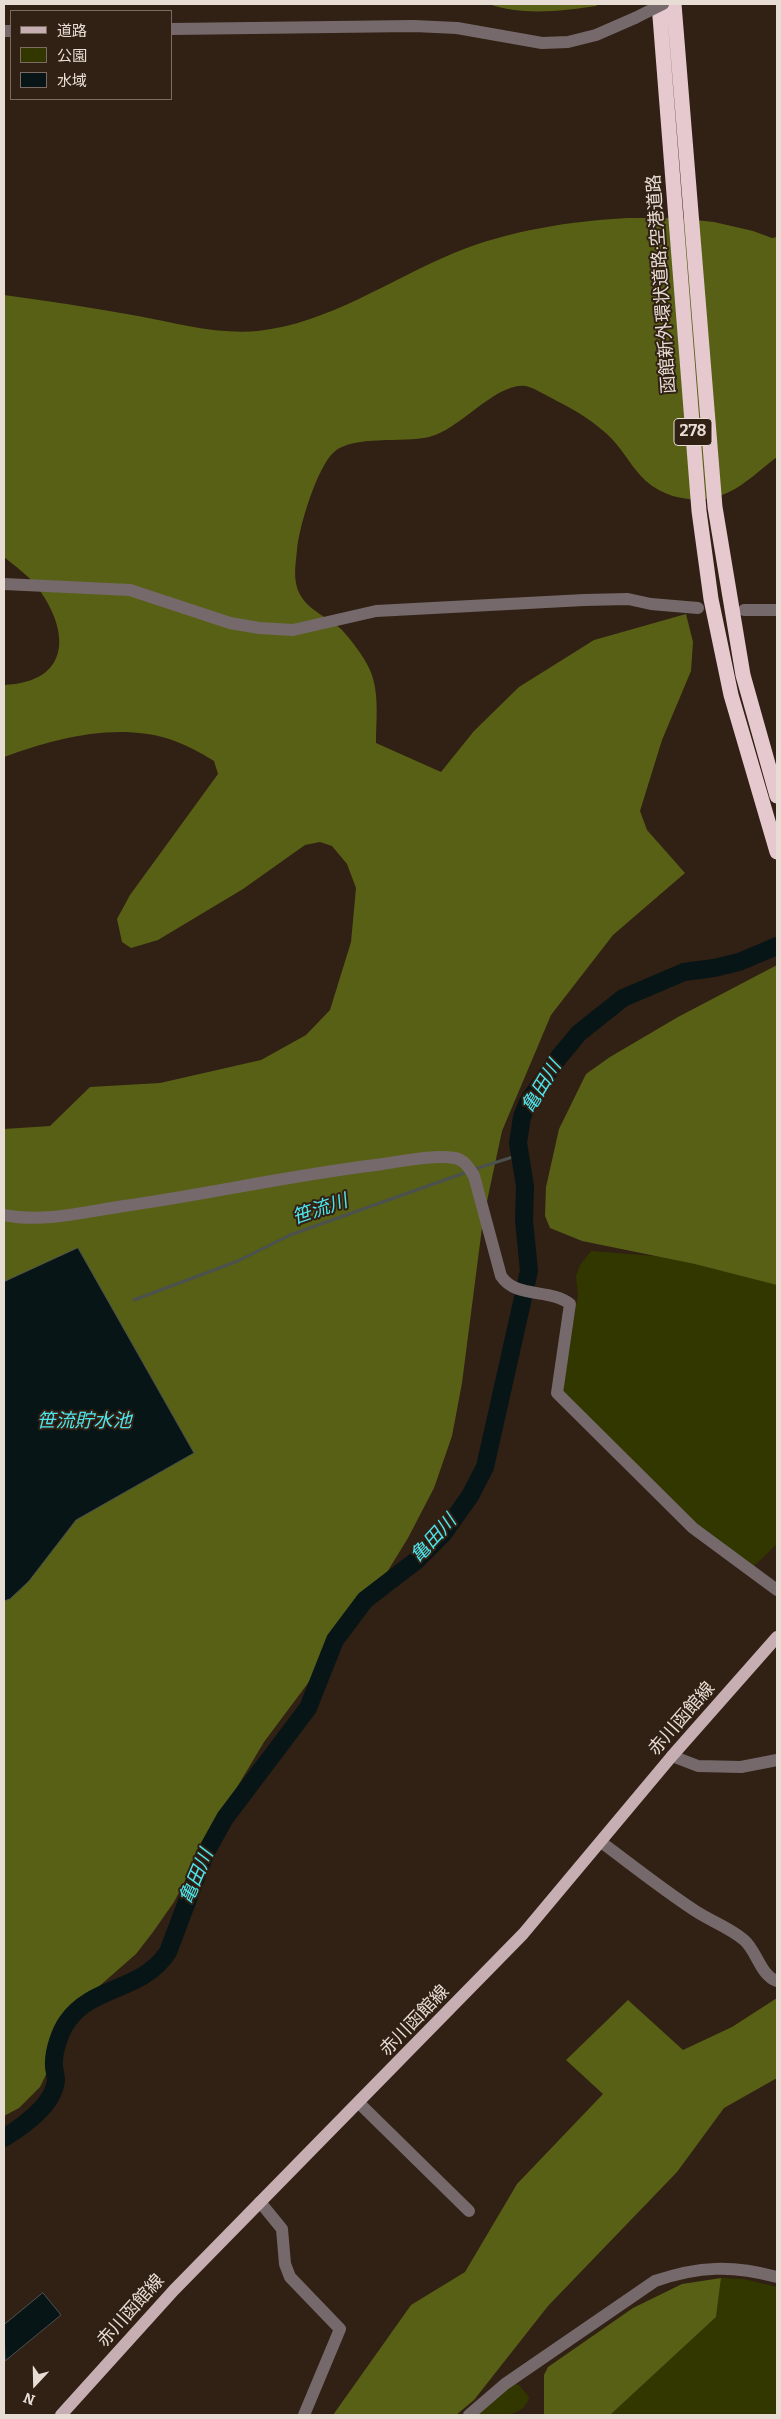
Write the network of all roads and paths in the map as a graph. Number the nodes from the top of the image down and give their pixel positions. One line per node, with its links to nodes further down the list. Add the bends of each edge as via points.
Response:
1 (661, 4): 3 (street, bridge, via 596,35 568,42 542,42 457,28 414,26); 9 (highway, 函館新外環状道路;空港道路 / 278, via 698,501 711,599 733,703)
2 (674, 4): 8 (highway, 函館新外環状道路;空港道路 / 278, via 715,507 743,675)
3 (172, 29)
4 (4, 584): 5 (street, via 130,590 230,623 293,630 376,611 628,599)
5 (698, 608)
6 (744, 610): 7 (street)
7 (777, 610)
8 (777, 796)
9 (777, 852)
10 (4, 1215): 11 (street, via 65,1216 355,1167 455,1158 471,1171 505,1282 517,1290 562,1298 570,1304 557,1393 693,1528)
11 (777, 1590)
12 (777, 1637): 13 (main road, 赤川函館線)
13 (672, 1756): 14 (street, via 698,1766 741,1767); 15 (main road, 赤川函館線)
14 (777, 1760)
15 (601, 1842): 16 (street, via 696,1912 722,1924 745,1941 766,1972); 17 (main road, 赤川函館線, via 523,1934)
16 (777, 1981)
17 (359, 2103): 18 (main road, 赤川函館線); 19 (street)
18 (260, 2202): 21 (main road, 赤川函館線, via 174,2290); 22 (street, via 282,2229 285,2264 290,2277 340,2330)
19 (469, 2211)
20 (777, 2277): 23 (street, via 730,2268 680,2273 655,2281 505,2384)
21 (61, 2415)
22 (304, 2415)
23 (469, 2415)

